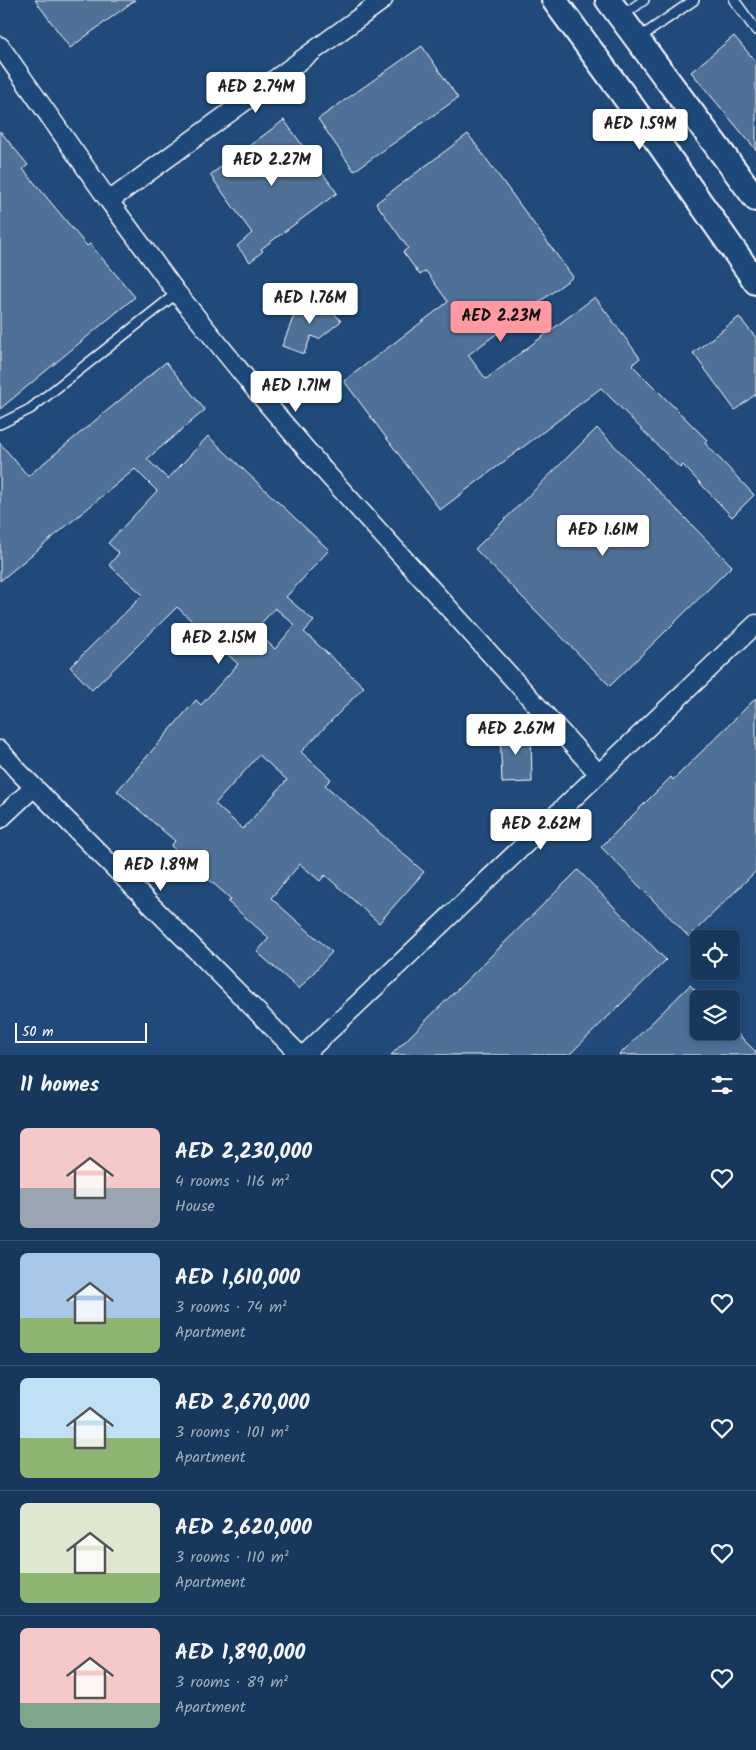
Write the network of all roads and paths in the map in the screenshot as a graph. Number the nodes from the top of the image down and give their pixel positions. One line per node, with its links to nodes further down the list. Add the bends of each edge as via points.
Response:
1 (383, 0): 11 (street)
2 (554, 0): 12 (street)
3 (644, 0): 6 (lane)
4 (694, 0): 8 (lane)
5 (734, 0): 7 (lane)
6 (614, 8): 8 (street)
7 (756, 30)
8 (637, 40): 10 (street)
9 (0, 46): 11 (street)
10 (756, 199)
11 (109, 202): 13 (street)
12 (756, 282)
13 (177, 293): 14 (lane, via 30,409); 17 (street, via 328,475)
14 (0, 424)
15 (756, 624): 17 (street)
16 (0, 750): 18 (street)
17 (599, 774): 21 (street)
18 (34, 787): 19 (street); 20 (street)
19 (0, 819)
20 (300, 1055)
21 (304, 1055)

